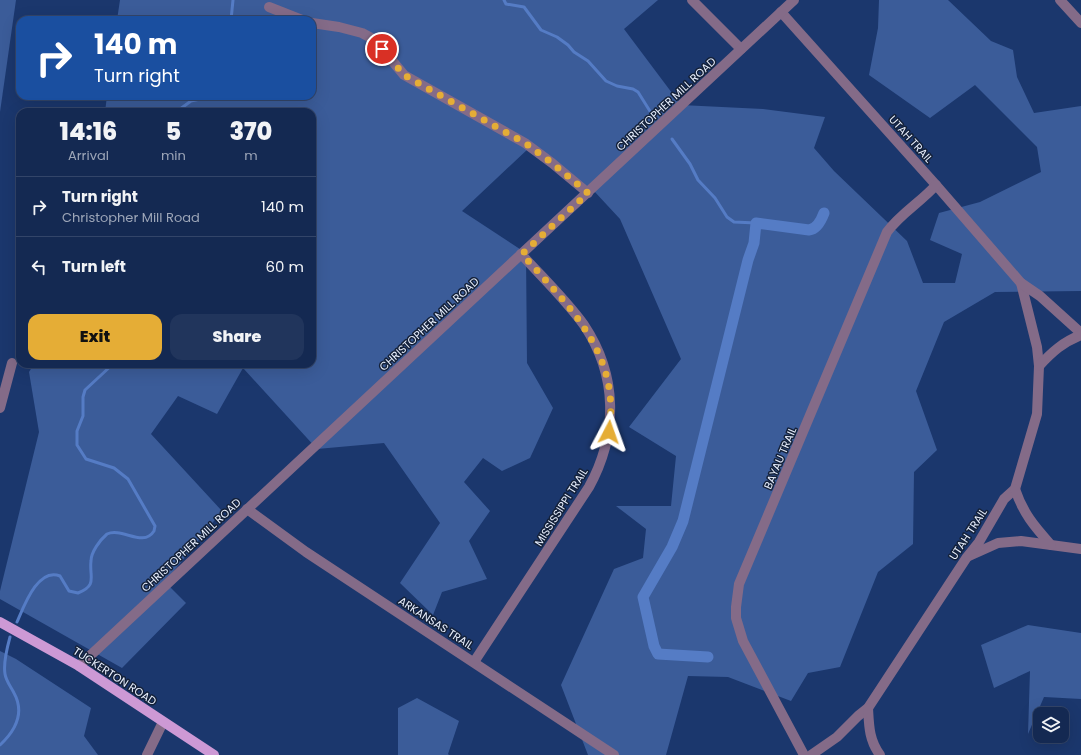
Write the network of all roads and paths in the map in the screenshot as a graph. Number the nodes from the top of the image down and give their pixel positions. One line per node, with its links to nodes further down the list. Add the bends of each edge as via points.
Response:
1 (692, 0): 9 (street)
2 (794, 0): 5 (street, CHRISTOPHER MILL ROAD)
3 (1060, 0): 7 (street)
4 (269, 7): 6 (street)
5 (781, 12): 9 (street, CHRISTOPHER MILL ROAD); 10 (street, UTAH TRAIL)
6 (292, 16)
7 (1081, 22)
8 (316, 24): 11 (street, via 362,33 375,40 404,75 525,143)
9 (741, 50): 11 (street, CHRISTOPHER MILL ROAD)
10 (936, 185): 13 (street, UTAH TRAIL); 31 (street, BAYAU TRAIL, via 924,198 910,207 887,232 736,596 736,618 743,640)
11 (588, 193): 12 (street, CHRISTOPHER MILL ROAD)
12 (522, 254): 19 (street, CHRISTOPHER MILL ROAD); 24 (street, MISSISSIPPI TRAIL, via 577,316 592,339 606,371 611,399 610,424 599,470)
13 (1021, 283): 14 (street, UTAH TRAIL, via 1040,296); 16 (street, UTAH TRAIL, via 1037,347)
14 (1081, 334): 16 (street, via 1050,353)
15 (12, 363): 17 (street)
16 (1039, 366): 18 (street, UTAH TRAIL, via 1036,414)
17 (0, 408)
18 (1015, 489): 20 (street, via 1027,517); 22 (street, UTAH TRAIL, via 1004,499 979,542)
19 (247, 509): 24 (street, ARKANSAS TRAIL, via 306,552); 25 (street, CHRISTOPHER MILL ROAD)
20 (1051, 545): 21 (street); 22 (street, via 1021,541 998,543)
21 (1081, 549)
22 (967, 557): 26 (street, UTAH TRAIL)
23 (0, 622): 25 (main road, TUCKERTON ROAD)
24 (474, 662): 30 (street, ARKANSAS TRAIL)
25 (79, 666): 27 (main road, TUCKERTON ROAD)
26 (868, 708): 32 (street, UTAH TRAIL, via 837,737); 33 (street, via 869,732 873,746)
27 (164, 722): 28 (street); 29 (main road, TUCKERTON ROAD)
28 (147, 755)
29 (214, 755)
30 (614, 755)
31 (804, 755)
32 (811, 755)
33 (880, 755)

